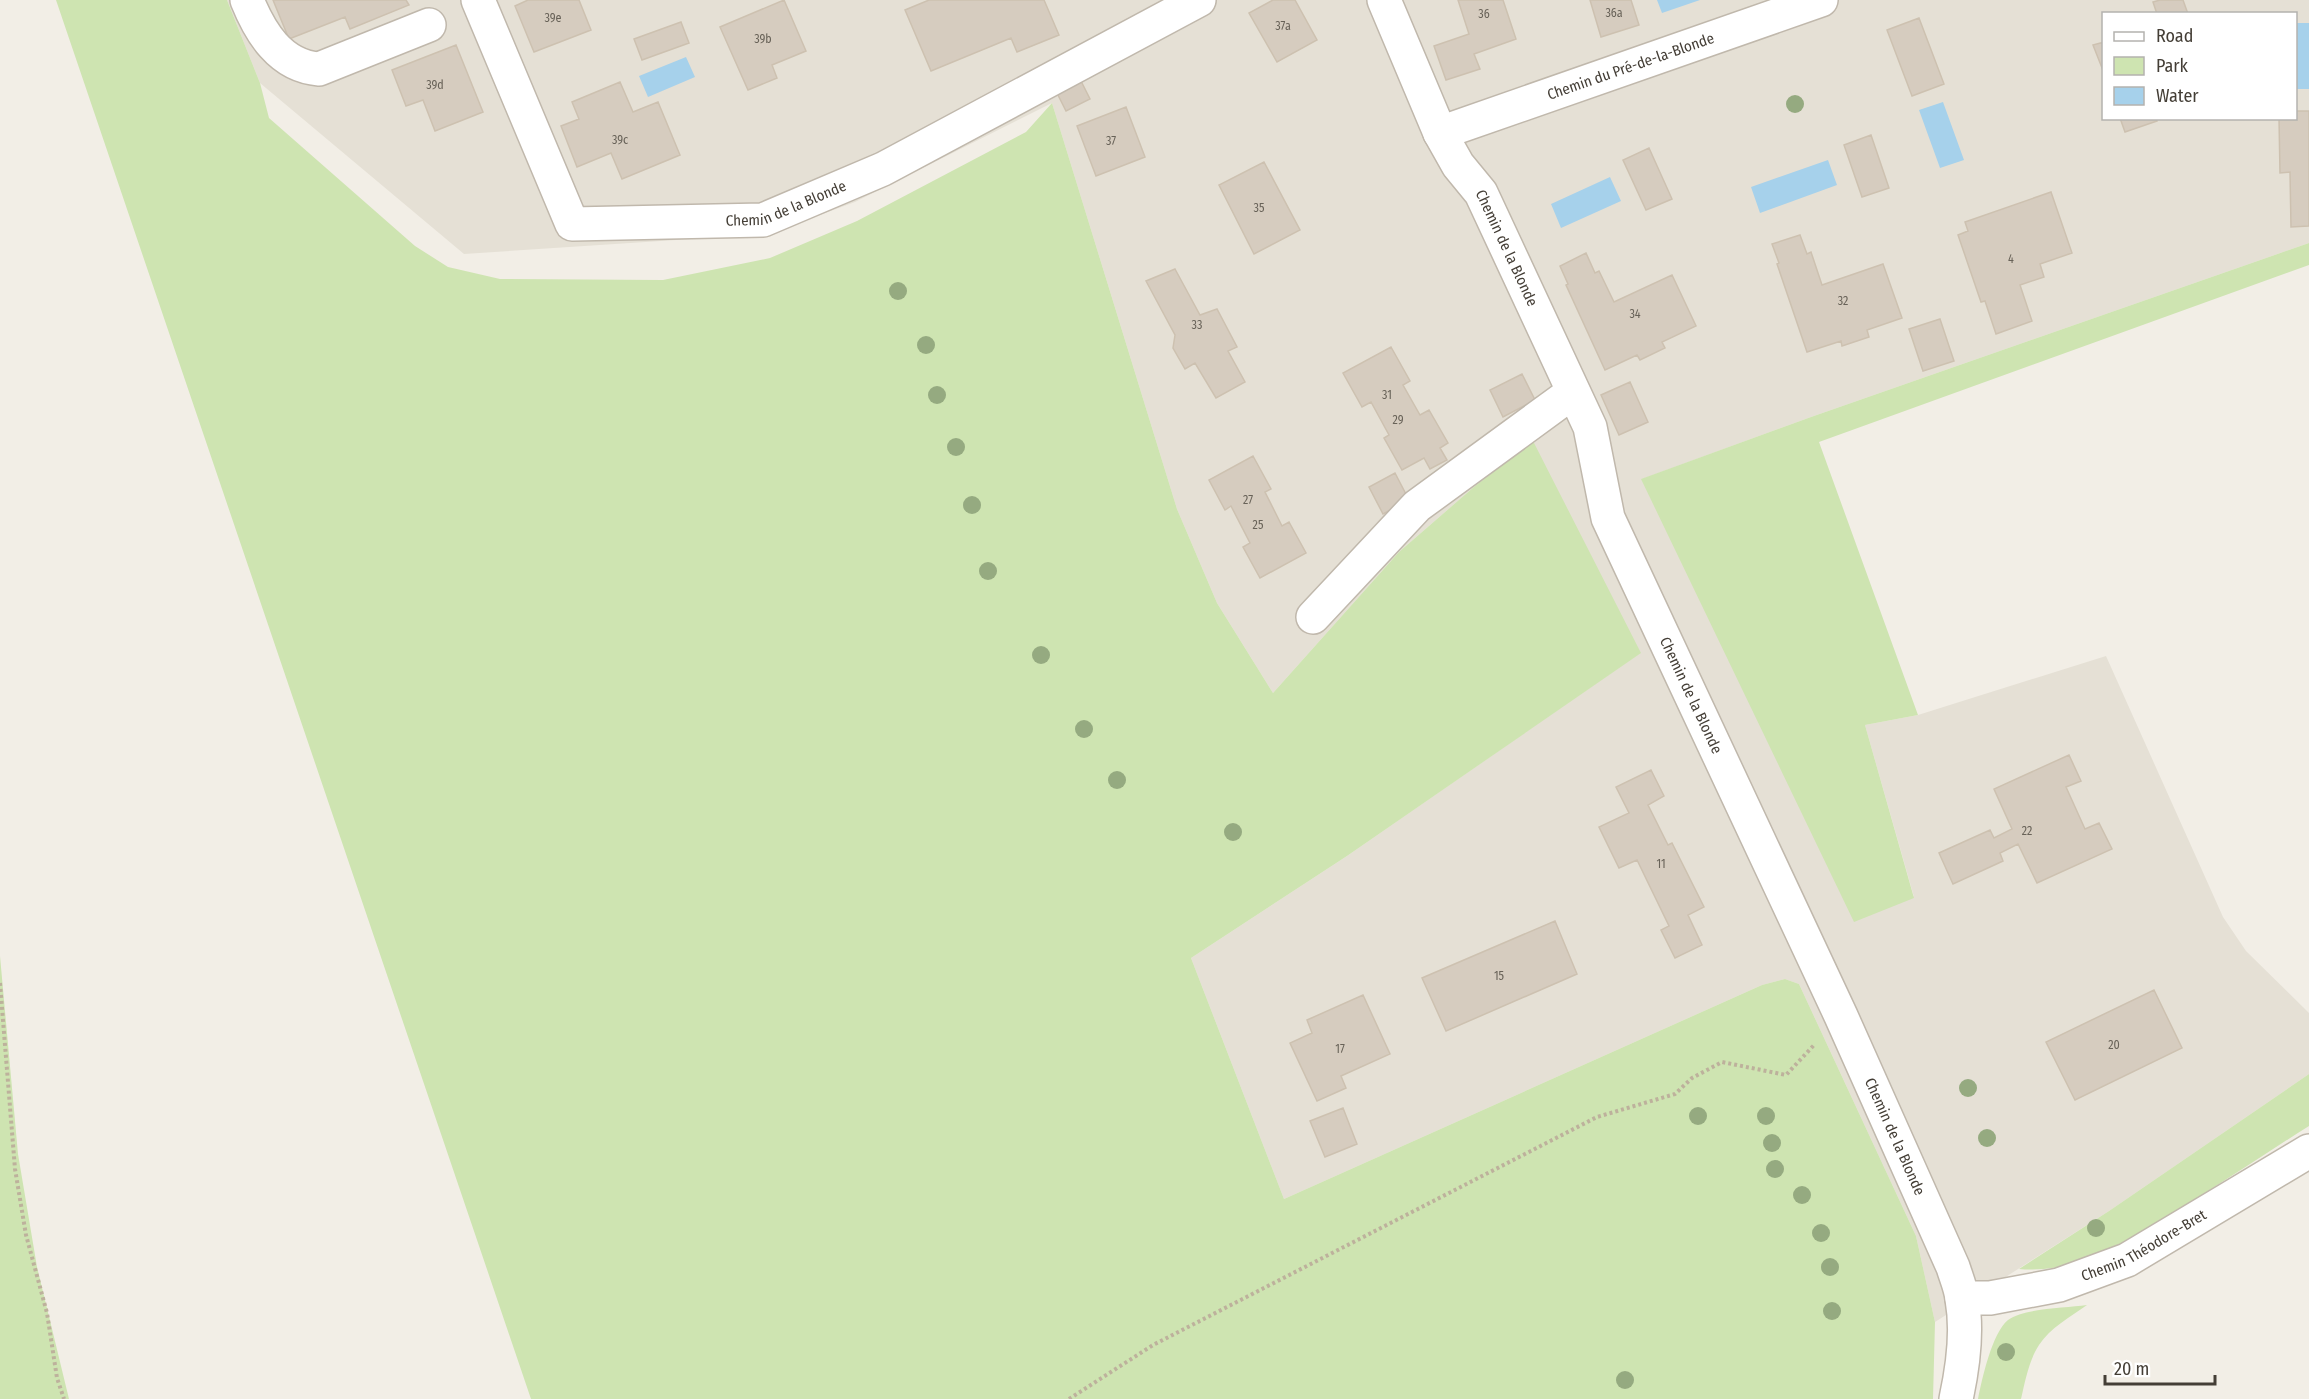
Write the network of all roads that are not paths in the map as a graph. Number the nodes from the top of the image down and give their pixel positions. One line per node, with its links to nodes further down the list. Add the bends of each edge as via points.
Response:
1 (247, 0): 6 (street, via 257,24 274,47 306,68 318,69)
2 (478, 0): 3 (street, Chemin de la Blonde, via 572,224 763,220 883,169)
3 (1199, 0)
4 (1384, 0): 7 (street, Chemin de la Blonde)
5 (1821, 0): 7 (street, Chemin du Pré-de-la-Blonde)
6 (429, 25)
7 (1440, 133): 8 (street, Chemin de la Blonde, via 1458,165 1481,193)
8 (1573, 392): 9 (street, via 1417,506); 11 (street, Chemin de la Blonde, via 1590,427 1608,518 1841,1016 1953,1267)
9 (1313, 616)
10 (2309, 1151): 11 (street, Chemin Théodore-Bret, via 2127,1260 2059,1285 1990,1298)
11 (1962, 1298): 12 (street, Chemin de la Blonde, via 1962,1372)
12 (1956, 1399)

